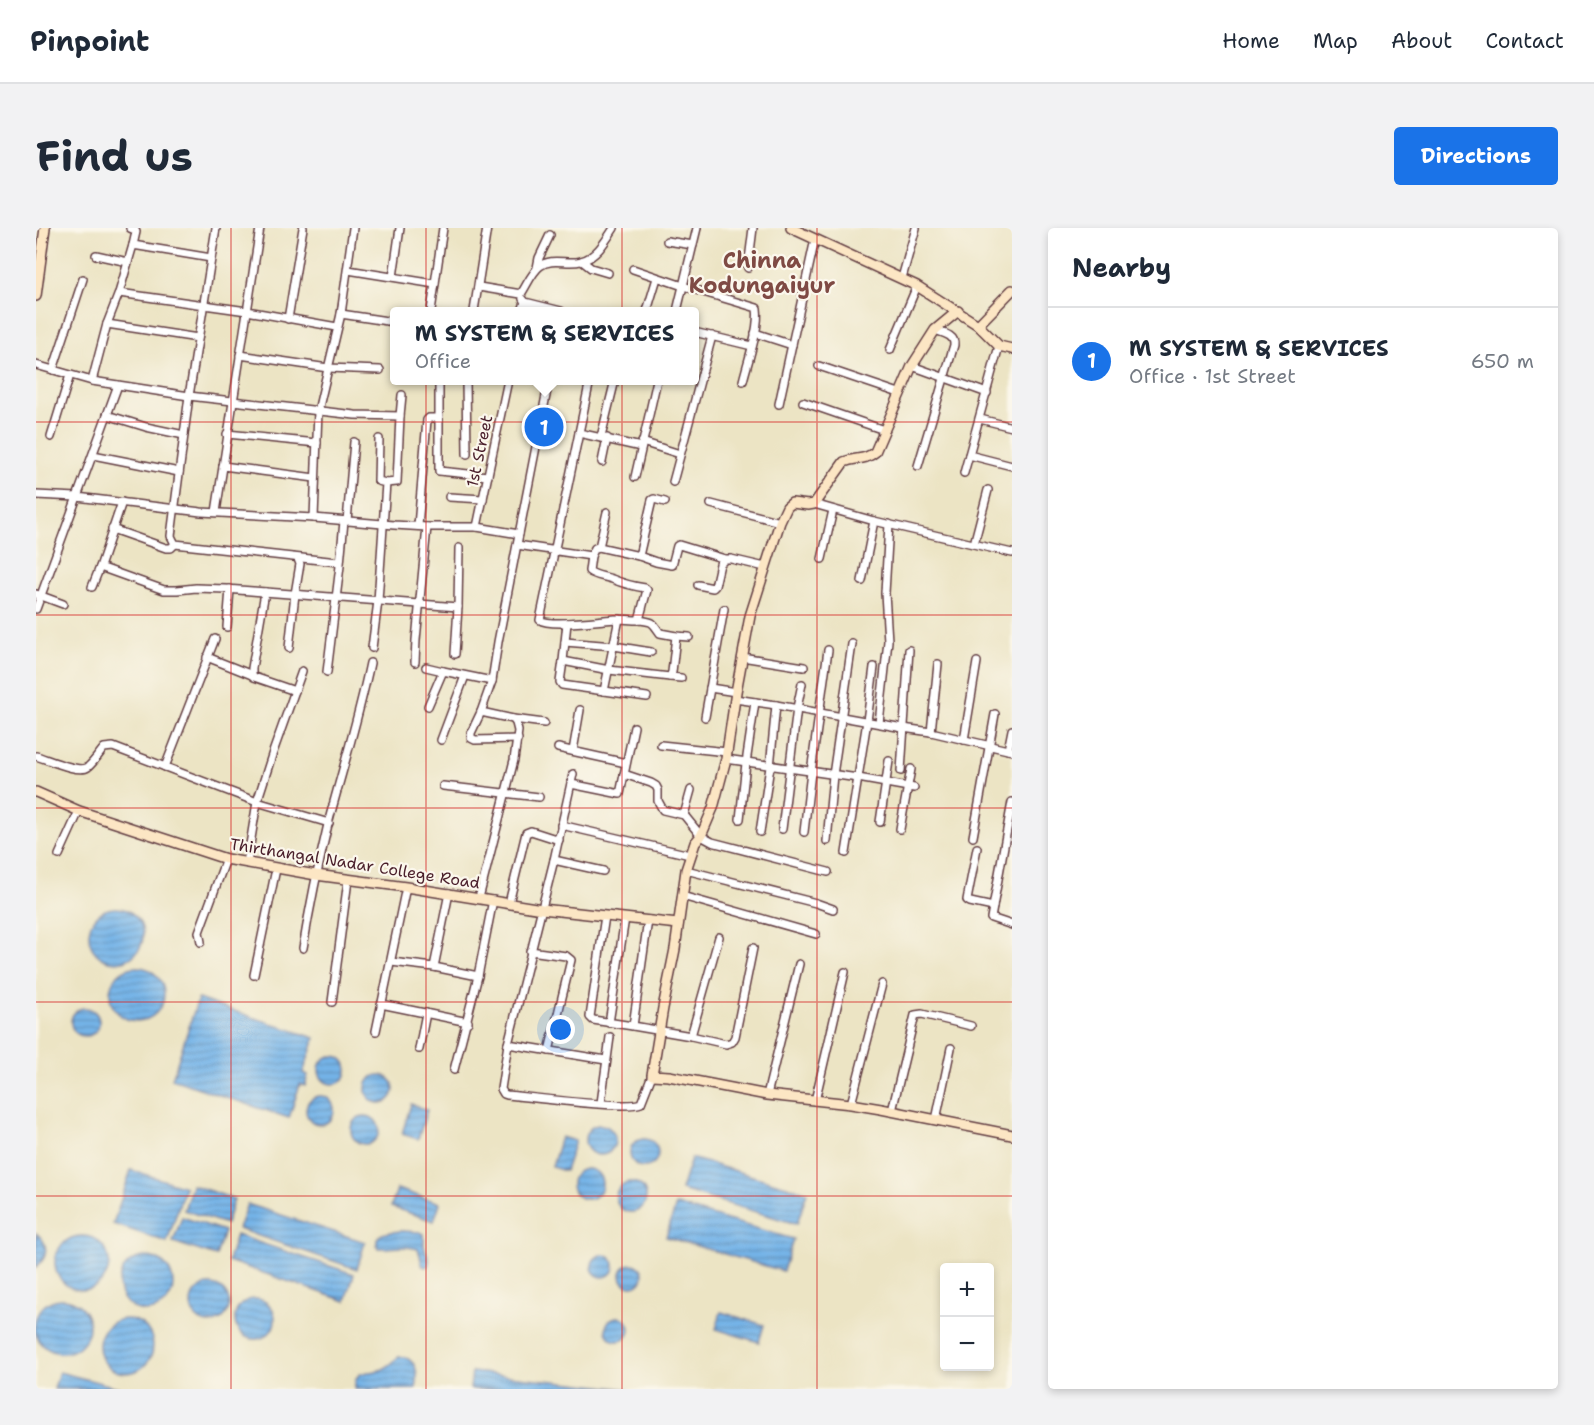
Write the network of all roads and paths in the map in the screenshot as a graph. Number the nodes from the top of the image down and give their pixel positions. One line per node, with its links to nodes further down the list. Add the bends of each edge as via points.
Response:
1 (45, 228): 40 (street)
2 (130, 228): 19 (street, via 136,232)
3 (216, 228): 21 (street)
4 (260, 228): 49 (street)
5 (303, 228): 52 (street)
6 (353, 228): 27 (street)
7 (400, 228): 29 (street)
8 (443, 228): 33 (street)
9 (487, 228): 36 (street)
10 (614, 228): 22 (street, via 600,248)
11 (697, 228): 18 (street)
12 (753, 228): 25 (street)
13 (791, 228): 16 (street)
14 (916, 228): 31 (street)
15 (550, 235): 24 (street)
16 (815, 239): 31 (street); 62 (street)
17 (667, 241): 18 (street)
18 (693, 245): 34 (street)
19 (133, 246): 21 (street); 23 (street)
20 (96, 255): 23 (street)
21 (211, 258): 42 (street)
22 (582, 261): 24 (street, via 551,261); 28 (street)
23 (128, 262): 38 (street)
24 (537, 268): 39 (street)
25 (748, 268)
26 (633, 269): 30 (street)
27 (348, 270): 29 (street); 51 (street)
28 (608, 273)
29 (393, 277): 33 (street)
30 (657, 278): 34 (street); 47 (street)
31 (902, 278): 35 (street)
32 (83, 279): 72 (street)
33 (435, 284): 43 (street)
34 (683, 286): 48 (street); 59 (street, via 757,308)
35 (918, 286): 50 (street); 66 (street)
36 (479, 287): 39 (street); 44 (street)
37 (1012, 290): 55 (street)
38 (119, 293): 42 (street); 54 (street)
39 (521, 294): 41 (street)
40 (36, 296)
41 (525, 302): 45 (street); 46 (street)
42 (203, 306): 49 (street); 61 (street)
43 (432, 307)
44 (475, 307)
45 (524, 307)
46 (543, 307)
47 (648, 307)
48 (677, 307)
49 (247, 311): 52 (street); 67 (street)
50 (958, 311): 55 (street); 57 (street)
51 (341, 314): 53 (street); 56 (street)
52 (288, 319): 56 (street)
53 (390, 321)
54 (107, 324): 61 (street); 76 (street)
55 (978, 325): 64 (street)
56 (337, 327): 71 (street)
57 (935, 330): 70 (street); 75 (street, via 954,341)
58 (699, 333): 60 (street)
59 (755, 333): 62 (street); 63 (street)
60 (712, 336): 63 (street); 78 (street)
61 (198, 338): 91 (street)
62 (792, 345): 94 (street)
63 (752, 346): 77 (street)
64 (999, 346): 65 (street); 89 (street)
65 (1012, 349)
66 (890, 350)
67 (240, 355): 71 (street); 92 (street)
68 (36, 364): 72 (street)
69 (819, 366): 88 (street)
70 (912, 366): 75 (street); 88 (street)
71 (328, 368): 73 (street); 95 (street)
72 (53, 370): 74 (street)
73 (380, 370)
74 (70, 375): 76 (street); 105 (street)
75 (944, 377): 89 (street); 117 (street)
76 (92, 381): 79 (street)
77 (743, 381)
78 (699, 384)
79 (118, 385): 91 (street); 96 (street)
80 (439, 385): 98 (street)
81 (466, 385): 112 (street)
82 (507, 385): 121 (street, 1st Street)
83 (548, 385): 149 (street)
84 (589, 385): 102 (street)
85 (614, 385): 106 (street)
86 (656, 385): 110 (street)
87 (699, 385): 113 (street)
88 (899, 393): 101 (street)
89 (987, 393): 99 (street)
90 (402, 395): 97 (street)
91 (189, 396): 92 (street); 104 (street)
92 (232, 402): 95 (street); 103 (street)
93 (803, 402): 101 (street)
94 (779, 404)
95 (318, 411): 97 (street); 109 (street)
96 (107, 415): 104 (street); 111 (street)
97 (400, 416): 125 (street, via 397,482)
98 (439, 418): 121 (street, via 439,471); 145 (street, via 427,420)
99 (980, 419): 100 (street); 114 (street)
100 (1012, 427)
101 (884, 430): 134 (street, via 875,452 867,458 844,462)
102 (579, 433): 106 (street); 155 (street)
103 (228, 434): 109 (street); 116 (street)
104 (184, 435): 119 (street)
105 (51, 437)
106 (604, 437): 110 (street); 115 (street)
107 (379, 439): 125 (street, via 377,480)
108 (354, 442): 140 (street)
109 (317, 443): 123 (street)
110 (641, 444): 113 (street); 122 (street)
111 (93, 454): 119 (street); 128 (street)
112 (467, 454)
113 (680, 454): 124 (street)
114 (969, 455): 118 (street); 120 (street)
115 (602, 462)
116 (223, 466): 123 (street); 137 (street)
117 (918, 466)
118 (1012, 466)
119 (178, 472): 135 (street)
120 (964, 473)
121 (488, 476): 130 (street, 1st Street)
122 (634, 477)
123 (315, 478): 139 (street)
124 (673, 482)
125 (386, 483): 143 (street)
126 (988, 490): 151 (street)
127 (36, 495): 128 (street)
128 (77, 497): 131 (street); 170 (street)
129 (449, 497): 130 (street)
130 (483, 499): 147 (street, 1st Street)
131 (122, 502): 135 (street); 148 (street)
132 (665, 502): 158 (street, via 652,500)
133 (711, 504): 142 (street)
134 (814, 504): 136 (street); 142 (street, via 792,503)
135 (175, 509): 137 (street); 150 (street, via 171,536)
136 (833, 510): 141 (street); 161 (street)
137 (216, 512): 139 (street)
138 (607, 512): 153 (street)
139 (314, 518): 140 (street)
140 (346, 521): 143 (street); 162 (street)
141 (874, 521): 144 (street); 165 (street)
142 (780, 522): 164 (street)
143 (382, 524): 145 (street); 173 (street)
144 (889, 524): 151 (street); 233 (street, via 885,593 888,641)
145 (418, 526): 146 (street)
146 (427, 527): 147 (street); 175 (street)
147 (477, 527): 149 (street)
148 (112, 529): 150 (street, via 166,548); 163 (street)
149 (519, 534): 152 (street)
150 (175, 544): 159 (street)
151 (974, 544): 156 (street)
152 (517, 545): 155 (street); 213 (street)
153 (599, 547): 157 (street); 158 (street)
154 (459, 548): 176 (street)
155 (555, 551): 157 (street); 181 (street, via 540,620)
156 (1012, 553)
157 (591, 556): 180 (street, via 592,574 647,590)
158 (639, 556): 160 (street, via 671,565 680,545)
159 (298, 559): 162 (street); 171 (street)
160 (724, 559): 164 (street); 166 (street, via 715,586)
161 (822, 559)
162 (339, 564): 172 (street)
163 (100, 567): 167 (street); 168 (street, via 164,590)
164 (765, 567): 196 (street)
165 (862, 581)
166 (698, 585)
167 (92, 587)
168 (230, 589): 169 (street); 182 (street)
169 (265, 592): 171 (street); 209 (street)
170 (38, 594): 174 (street); 177 (street)
171 (295, 594): 172 (street); 189 (street)
172 (335, 598): 173 (street); 208 (street)
173 (378, 601): 175 (street); 190 (street)
174 (63, 604)
175 (419, 604): 176 (street); 198 (street)
176 (458, 607): 194 (street)
177 (36, 609)
178 (724, 609): 215 (street)
179 (619, 619): 180 (street); 181 (street); 188 (street)
180 (639, 620): 183 (street, via 652,622 662,634)
181 (567, 623): 186 (street)
182 (227, 627)
183 (676, 636): 184 (street); 211 (street)
184 (689, 637)
185 (215, 639): 195 (street)
186 (565, 642): 188 (street); 197 (street)
187 (852, 644): 228 (street)
188 (614, 646): 193 (street); 205 (street)
189 (289, 648)
190 (372, 648)
191 (828, 650): 226 (street)
192 (909, 650): 235 (street)
193 (651, 652)
194 (454, 654)
195 (207, 657): 209 (street); 252 (street)
196 (742, 657): 203 (street); 218 (street)
197 (563, 661): 205 (street); 217 (street, via 562,685)
198 (415, 662)
199 (977, 662): 240 (street)
200 (370, 663): 275 (street)
201 (938, 664): 237 (street)
202 (426, 667): 207 (street)
203 (804, 667)
204 (874, 667): 231 (street)
205 (609, 670): 211 (street); 217 (street)
206 (302, 671): 216 (street)
207 (443, 671): 210 (street); 222 (street)
208 (327, 672)
209 (252, 675): 216 (street)
210 (465, 676): 213 (street); 239 (street)
211 (670, 677): 212 (street)
212 (681, 678)
213 (492, 681): 225 (street)
214 (802, 684): 223 (street)
215 (710, 688): 218 (street); 229 (street)
216 (295, 691): 269 (street)
217 (604, 691): 219 (street)
218 (736, 696): 220 (street); 247 (street)
219 (647, 697)
220 (755, 702): 221 (street); 250 (street)
221 (776, 705): 223 (street); 251 (street)
222 (428, 706)
223 (797, 708): 226 (street); 254 (street)
224 (580, 710): 244 (street)
225 (481, 712): 230 (street); 238 (street, via 471,733 473,740)
226 (819, 712): 228 (street); 256 (street)
227 (995, 714): 242 (street)
228 (842, 716): 231 (street); 259 (street)
229 (705, 717)
230 (513, 719): 232 (street); 238 (street)
231 (867, 721): 233 (street); 260 (street)
232 (544, 723)
233 (879, 723): 235 (street)
234 (634, 728): 249 (street)
235 (903, 728): 237 (street); 255 (street)
236 (1012, 730): 245 (street)
237 (931, 732): 240 (street)
238 (518, 738): 267 (street)
239 (441, 740)
240 (964, 740): 242 (street)
241 (661, 745): 247 (street)
242 (990, 746): 245 (street); 282 (street)
243 (558, 748): 244 (street)
244 (573, 751): 249 (street)
245 (1010, 751)
246 (36, 756): 252 (street, via 83,769 110,746)
247 (727, 756): 250 (street); 281 (street)
248 (889, 761): 261 (street)
249 (626, 763): 258 (street)
250 (746, 763): 251 (street); 273 (street)
251 (770, 766): 254 (street); 279 (street)
252 (165, 767): 269 (street)
253 (911, 769): 264 (street)
254 (789, 770): 256 (street); 277 (street)
255 (901, 771)
256 (811, 772): 259 (street); 280 (street)
257 (573, 774): 262 (street)
258 (624, 774): 262 (street, via 620,794); 272 (street, via 656,786 663,810)
259 (833, 775): 260 (street); 284 (street)
260 (858, 778): 261 (street); 286 (street)
261 (885, 783): 264 (street); 274 (street)
262 (571, 784): 276 (street)
263 (443, 786): 267 (street)
264 (911, 788): 278 (street)
265 (691, 790): 272 (street)
266 (36, 792): 271 (street, Thirthangal Nadar College Road)
267 (506, 793): 268 (street); 301 (street)
268 (539, 797)
269 (257, 802): 275 (street); 291 (street)
270 (1012, 802): 304 (street)
271 (79, 811): 287 (street); 289 (street, Thirthangal Nadar College Road)
272 (684, 815): 281 (street)
273 (740, 819)
274 (880, 822)
275 (329, 823): 296 (street)
276 (561, 825): 283 (street); 288 (street)
277 (782, 829)
278 (900, 829)
279 (760, 832)
280 (804, 832)
281 (701, 836): 288 (street); 295 (street)
282 (973, 837)
283 (559, 840): 290 (street); 303 (street, via 526,833)
284 (827, 841)
285 (977, 848): 304 (street, via 967,900)
286 (846, 853)
287 (59, 855)
288 (690, 855): 293 (street)
289 (226, 858): 291 (street, Thirthangal Nadar College Road); 314 (street, via 199,932)
290 (554, 860): 294 (street); 305 (street)
291 (247, 863): 292 (street, Thirthangal Nadar College Road)
292 (276, 869): 296 (street, Thirthangal Nadar College Road); 322 (street)
293 (687, 870): 300 (street); 306 (street)
294 (603, 872)
295 (828, 872)
296 (316, 875): 297 (street, Thirthangal Nadar College Road); 315 (street)
297 (348, 880): 298 (street, Thirthangal Nadar College Road); 325 (street)
298 (406, 887): 299 (street, Thirthangal Nadar College Road); 318 (street)
299 (449, 893): 301 (street, Thirthangal Nadar College Road); 320 (street)
300 (682, 896): 310 (street); 312 (street)
301 (479, 898): 302 (street, Thirthangal Nadar College Road)
302 (493, 900): 303 (street, Thirthangal Nadar College Road); 323 (street)
303 (509, 903): 305 (street, Thirthangal Nadar College Road)
304 (993, 907): 311 (street, via 991,918)
305 (542, 909): 307 (street, Thirthangal Nadar College Road); 317 (street)
306 (832, 909)
307 (605, 916): 308 (street, Thirthangal Nadar College Road); 329 (street, via 590,1015 593,1020)
308 (625, 918): 309 (street, Thirthangal Nadar College Road); 329 (street)
309 (648, 920): 310 (street, Thirthangal Nadar College Road); 330 (street)
310 (678, 924): 332 (street)
311 (1012, 925)
312 (816, 934)
313 (719, 937): 334 (street)
314 (201, 942)
315 (303, 948)
316 (753, 948): 334 (street, via 734,1040 726,1044)
317 (530, 951): 336 (street); 339 (street, via 571,960)
318 (391, 962): 320 (street); 326 (street)
319 (799, 964): 343 (street)
320 (434, 967): 323 (street)
321 (845, 972): 344 (street)
322 (254, 975)
323 (478, 976): 328 (street)
324 (882, 984): 346 (street)
325 (332, 1002)
326 (381, 1004): 327 (street); 333 (street)
327 (426, 1013): 328 (street); 338 (street)
328 (468, 1022): 341 (street)
329 (609, 1023): 330 (street)
330 (633, 1026): 332 (street)
331 (971, 1026): 347 (street, via 915,1015)
332 (659, 1029): 334 (street); 342 (street)
333 (376, 1031)
334 (691, 1036)
335 (610, 1037): 340 (street)
336 (508, 1044): 339 (street); 345 (street, via 500,1085 504,1094)
337 (951, 1048): 348 (street)
338 (418, 1049)
339 (549, 1051): 340 (street)
340 (606, 1060): 345 (street)
341 (454, 1071)
342 (652, 1074): 343 (street); 345 (street, via 638,1104)
343 (767, 1095): 344 (street)
344 (815, 1101): 346 (street)
345 (601, 1103)
346 (851, 1104): 347 (street)
347 (892, 1111): 348 (street)
348 (936, 1120): 349 (street)
349 (1012, 1135)

